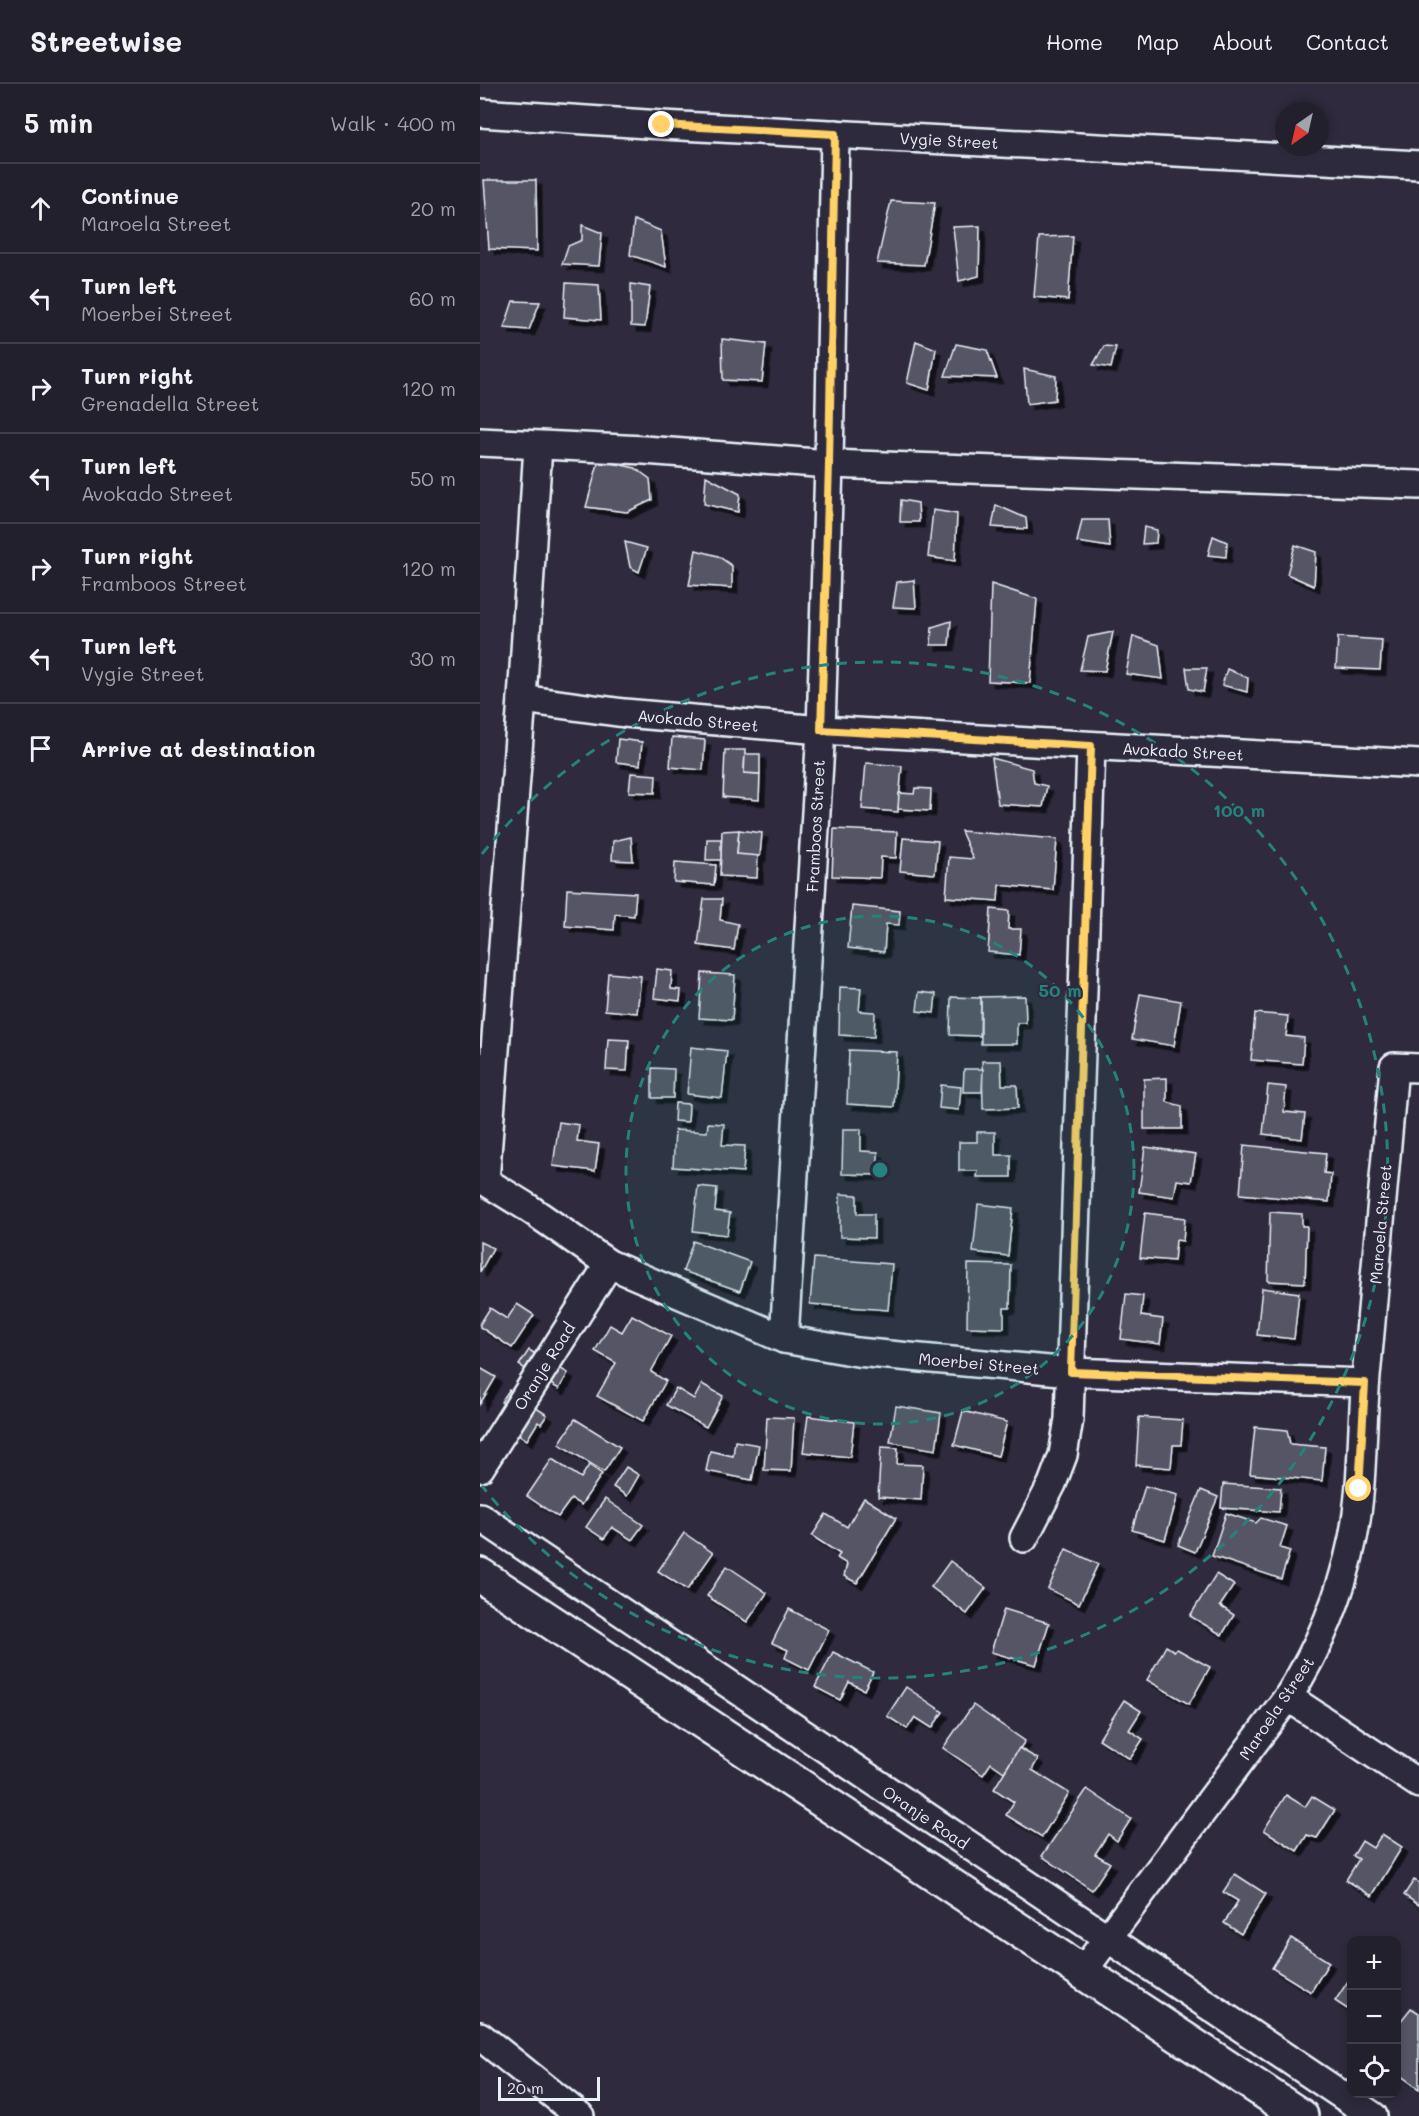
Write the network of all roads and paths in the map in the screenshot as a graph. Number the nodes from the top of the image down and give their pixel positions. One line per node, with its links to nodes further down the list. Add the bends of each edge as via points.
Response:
1 (480, 113): 2 (street, Vygie Street)
2 (835, 134): 3 (street, Vygie Street); 6 (street, Framboos Street)
3 (1419, 165)
4 (480, 442): 5 (street)
5 (538, 446): 6 (street); 8 (street)
6 (829, 464): 7 (street); 9 (street, Framboos Street)
7 (1419, 485)
8 (522, 699): 9 (street, Avokado Street, via 624,713); 13 (street)
9 (821, 730): 10 (street, Avokado Street); 15 (street, Framboos Street)
10 (1091, 746): 11 (street, Avokado Street); 16 (street)
11 (1419, 764)
12 (1419, 1068): 17 (street, Maroela Street, via 1394,1067)
13 (482, 1179): 14 (street, Moerbei Street)
14 (609, 1264): 15 (street, Moerbei Street); 18 (street, Oranje Road)
15 (784, 1339): 16 (street, Moerbei Street, via 857,1352)
16 (1071, 1372): 17 (street, Moerbei Street); 20 (street, via 1063,1455)
17 (1365, 1383): 22 (street, Maroela Street, via 1353,1538 1334,1609 1309,1664)
18 (480, 1468)
19 (480, 1517): 24 (street, Oranje Road)
20 (1024, 1538)
21 (480, 1575): 25 (street)
22 (1288, 1697): 23 (street); 24 (street, Maroela Street)
23 (1419, 1784)
24 (1107, 1939): 25 (street, Maroela Street); 29 (street, Oranje Road)
25 (1083, 1971): 28 (street)
26 (480, 2036): 27 (street)
27 (580, 2116)
28 (1301, 2116)
29 (1373, 2116)

